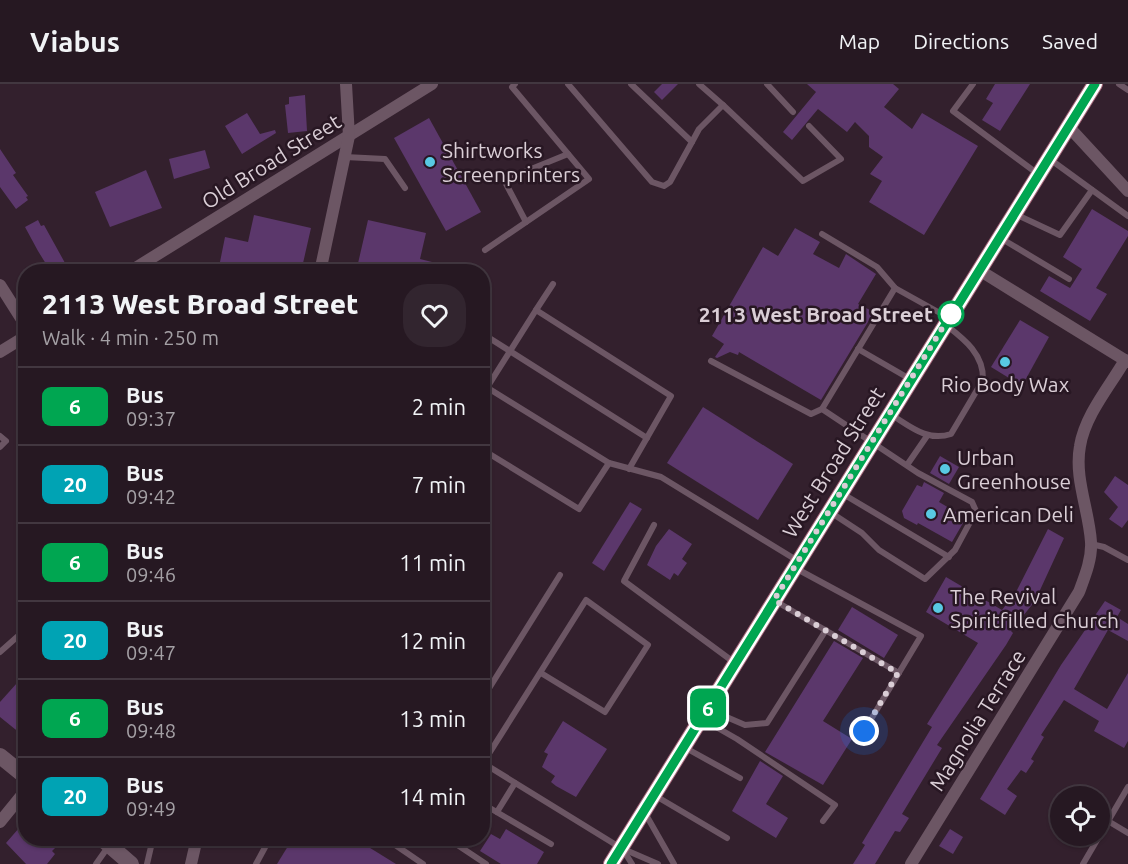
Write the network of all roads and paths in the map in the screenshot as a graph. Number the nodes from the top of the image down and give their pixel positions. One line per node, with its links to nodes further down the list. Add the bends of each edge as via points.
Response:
1 (346, 84): 16 (street)
2 (432, 84): 16 (street, Old Broad Street)
3 (515, 84): 18 (lane, via 512,87)
4 (568, 84): 17 (lane, via 658,185 670,182)
5 (631, 84): 17 (lane)
6 (699, 84): 12 (lane)
7 (767, 84): 13 (lane)
8 (973, 84): 21 (lane, via 953,111)
9 (1095, 84): 15 (main road, West Broad Street)
10 (1119, 84): 11 (lane)
11 (1128, 90)
12 (723, 105): 14 (lane, via 803,181 841,159); 17 (lane)
13 (793, 112)
14 (809, 126)
15 (1068, 126): 20 (main road, West Broad Street); 24 (street)
16 (349, 136): 19 (street); 31 (street, Old Broad Street)
17 (692, 142)
18 (568, 153): 27 (lane, via 589,179); 27 (lane, via 504,180)
19 (345, 157): 22 (lane, via 384,159); 32 (street)
20 (1048, 158): 21 (main road, West Broad Street); 23 (lane)
21 (1038, 174): 25 (main road, West Broad Street)
22 (405, 188)
23 (1092, 190): 25 (lane, via 1060,235); 26 (lane)
24 (1128, 191)
25 (1014, 214): 29 (main road, West Broad Street)
26 (1128, 216)
27 (526, 222): 30 (lane)
28 (822, 234): 37 (lane, via 877,267)
29 (999, 238): 33 (main road, West Broad Street); 34 (lane)
30 (485, 250)
31 (142, 264)
32 (322, 264)
33 (979, 270): 40 (main road, West Broad Street); 46 (street)
34 (1069, 279)
35 (553, 284): 38 (lane)
36 (0, 285): 39 (street)
37 (895, 288): 40 (lane); 43 (lane)
38 (536, 310): 44 (lane); 55 (lane, via 671,396)
39 (18, 313)
40 (947, 321): 49 (main road, West Broad Street); 54 (lane, via 971,344 983,380 951,434)
41 (490, 338): 44 (lane)
42 (18, 341): 45 (street)
43 (858, 349): 49 (lane); 51 (lane)
44 (511, 350): 48 (lane); 55 (lane)
45 (0, 352)
46 (1127, 361): 65 (street, Magnolia Terrace, via 1088,422 1080,448 1080,478)
47 (711, 362): 51 (lane, via 811,414)
48 (490, 379)
49 (910, 379): 52 (main road, West Broad Street)
50 (490, 389): 59 (lane)
51 (822, 409): 56 (lane)
52 (890, 413): 54 (lane); 56 (main road, West Broad Street)
53 (0, 436): 57 (lane, via 6,441)
54 (927, 436): 60 (lane)
55 (647, 438): 61 (lane)
56 (872, 442): 60 (lane); 62 (main road, West Broad Street)
57 (0, 447)
58 (490, 454): 59 (lane, via 579,509)
59 (609, 464): 61 (lane)
60 (907, 465): 66 (lane, via 972,502 976,511)
61 (629, 469): 68 (lane, via 661,477)
62 (841, 493): 63 (main road, West Broad Street); 66 (lane)
63 (829, 511): 66 (lane, via 925,579); 68 (main road, West Broad Street)
64 (654, 525): 74 (lane, via 624,581)
65 (1091, 544): 67 (lane); 121 (street, Magnolia Terrace, via 1079,592)
66 (949, 557)
67 (1128, 560)
68 (796, 564): 70 (main road, West Broad Street); 76 (lane, via 921,636)
69 (560, 575): 77 (lane)
70 (774, 600): 71 (lane); 74 (main road, West Broad Street)
71 (826, 630): 76 (lane); 78 (lane, via 767,723 745,725)
72 (18, 636): 73 (lane)
73 (0, 652)
74 (735, 664): 78 (main road, West Broad Street)
75 (540, 673): 75 (lane, via 586,600 648,645 605,712); 81 (lane)
76 (898, 673): 79 (lane)
77 (490, 687)
78 (704, 713): 80 (main road, West Broad Street); 94 (lane, via 835,804)
79 (864, 731)
80 (684, 747): 85 (lane); 88 (main road, West Broad Street)
81 (490, 752)
82 (0, 756): 84 (main road)
83 (490, 767): 86 (lane)
84 (18, 771)
85 (740, 778)
86 (516, 783): 92 (lane); 108 (lane)
87 (1128, 787): 93 (lane)
88 (654, 795): 91 (main road, West Broad Street); 98 (lane)
89 (18, 800): 95 (street)
90 (490, 808): 92 (lane)
91 (644, 811): 108 (main road, West Broad Street); 120 (lane)
92 (497, 812): 99 (lane)
93 (1110, 818)
94 (823, 821)
95 (0, 822)
96 (1110, 822): 97 (lane)
97 (1128, 833)
98 (727, 838)
99 (551, 844)
100 (101, 846): 110 (lane)
101 (110, 846): 111 (main road)
102 (151, 846): 112 (lane)
103 (195, 846): 113 (street)
104 (266, 846): 114 (lane)
105 (394, 846): 109 (lane)
106 (459, 846): 116 (lane)
107 (1093, 846): 122 (lane)
108 (621, 848): 117 (main road, West Broad Street); 118 (lane); 119 (lane)
109 (412, 861): 115 (lane)
110 (96, 864)
111 (131, 864)
112 (147, 864)
113 (191, 864)
114 (256, 864)
115 (423, 864)
116 (486, 864)
117 (611, 864)
118 (632, 864)
119 (658, 864)
120 (674, 864)
121 (911, 864)
122 (1083, 864)

